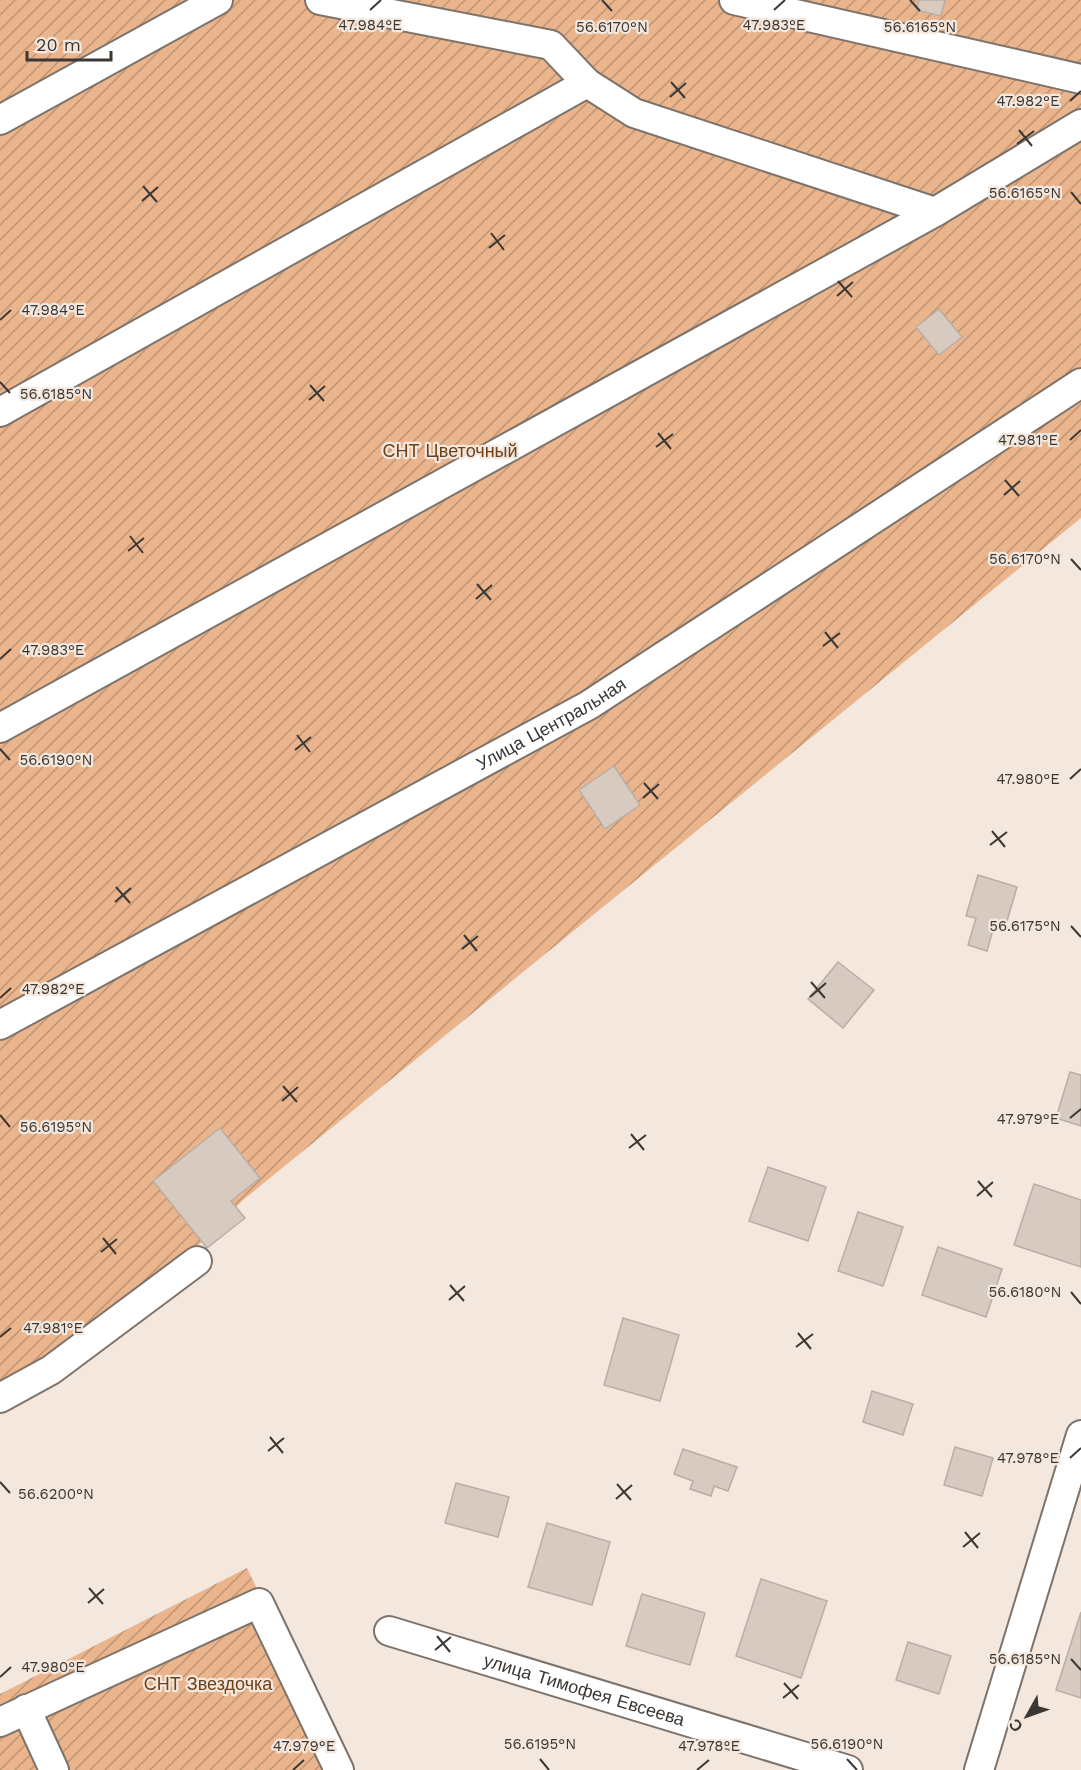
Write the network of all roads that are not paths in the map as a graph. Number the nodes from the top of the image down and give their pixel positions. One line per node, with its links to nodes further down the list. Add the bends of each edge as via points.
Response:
1 (218, 0): 6 (street)
2 (320, 0): 5 (street, via 551,45)
3 (734, 0): 4 (street)
4 (1081, 79)
5 (587, 83): 8 (street, via 634,113); 10 (street)
6 (0, 120)
7 (1081, 124): 8 (street)
8 (935, 212): 11 (street)
9 (1081, 383): 12 (street, Улица Центральная, via 589,705)
10 (0, 412)
11 (0, 728)
12 (0, 1025)
13 (197, 1261): 14 (street, via 51,1370)
14 (0, 1398)
15 (1081, 1435): 22 (street)
16 (389, 1630): 21 (street, улица Тимофея Евсеева)
17 (26, 1709): 18 (street); 19 (street); 20 (street, via 260,1603)
18 (0, 1722)
19 (54, 1770)
20 (339, 1770)
21 (848, 1770)
22 (979, 1770)

